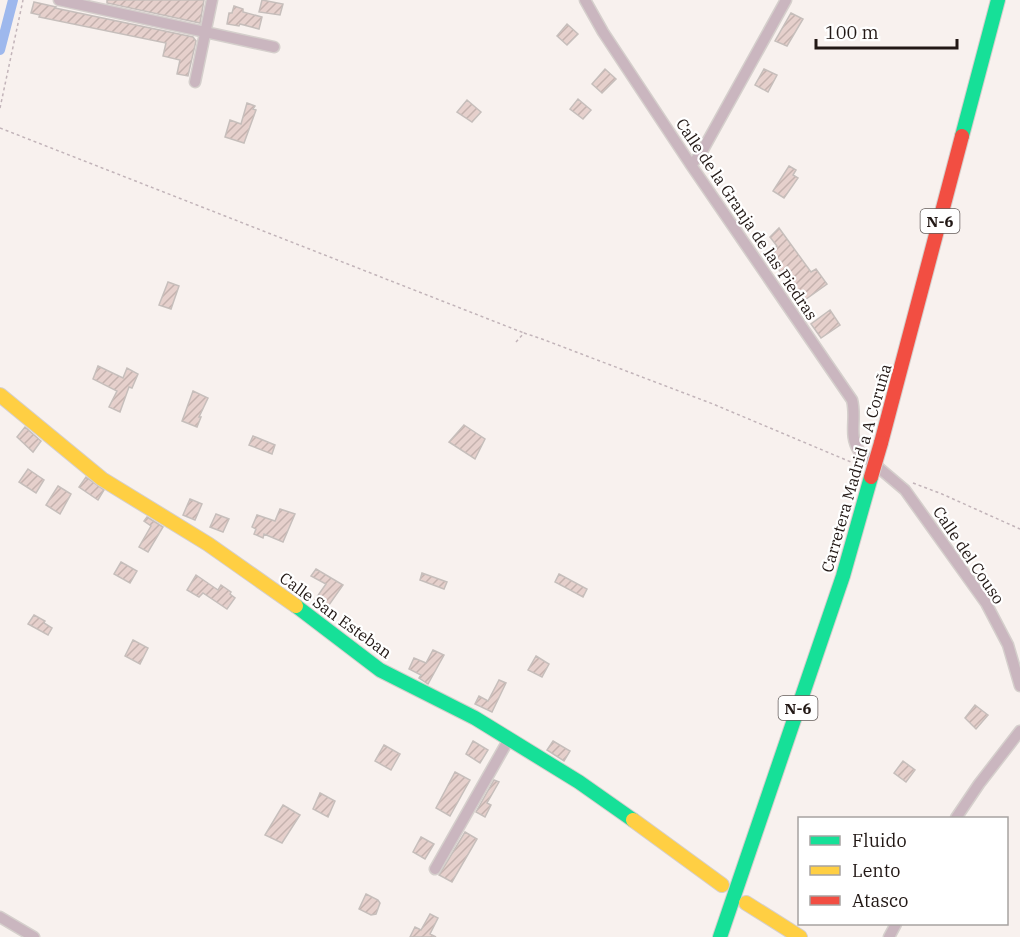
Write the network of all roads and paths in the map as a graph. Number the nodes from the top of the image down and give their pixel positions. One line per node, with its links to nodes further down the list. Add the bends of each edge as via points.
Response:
1 (23, 0): 11 (path)
2 (58, 0): 7 (street)
3 (212, 0): 8 (street)
4 (585, 0): 13 (street, Calle de la Granja de las Piedras)
5 (786, 0): 13 (street)
6 (998, 0): 29 (main road, Carretera Madrid a A Coruña / N-6, bridge, via 843,576)
7 (90, 3): 8 (street)
8 (206, 32): 9 (street); 10 (street)
9 (273, 47)
10 (195, 82)
11 (0, 108)
12 (0, 128): 14 (path)
13 (691, 165): 17 (street, Calle de la Granja de las Piedras, via 852,400 854,445)
14 (524, 333): 15 (path); 17 (path, via 713,404 858,466)
15 (516, 342)
16 (0, 395): 22 (main road, Calle San Esteban, via 102,479 208,544 380,670)
17 (865, 458): 20 (street, Calle del Couso, via 905,490 987,603 1008,645)
18 (909, 482): 19 (path)
19 (1020, 530)
20 (1020, 686)
21 (1020, 730): 23 (street)
22 (509, 739): 24 (street); 25 (main road, Calle San Esteban, via 579,782)
23 (957, 817)
24 (435, 869)
25 (722, 885)
26 (746, 903): 30 (main road)
27 (0, 917): 28 (street)
28 (34, 937)
29 (720, 937)
30 (800, 937)

